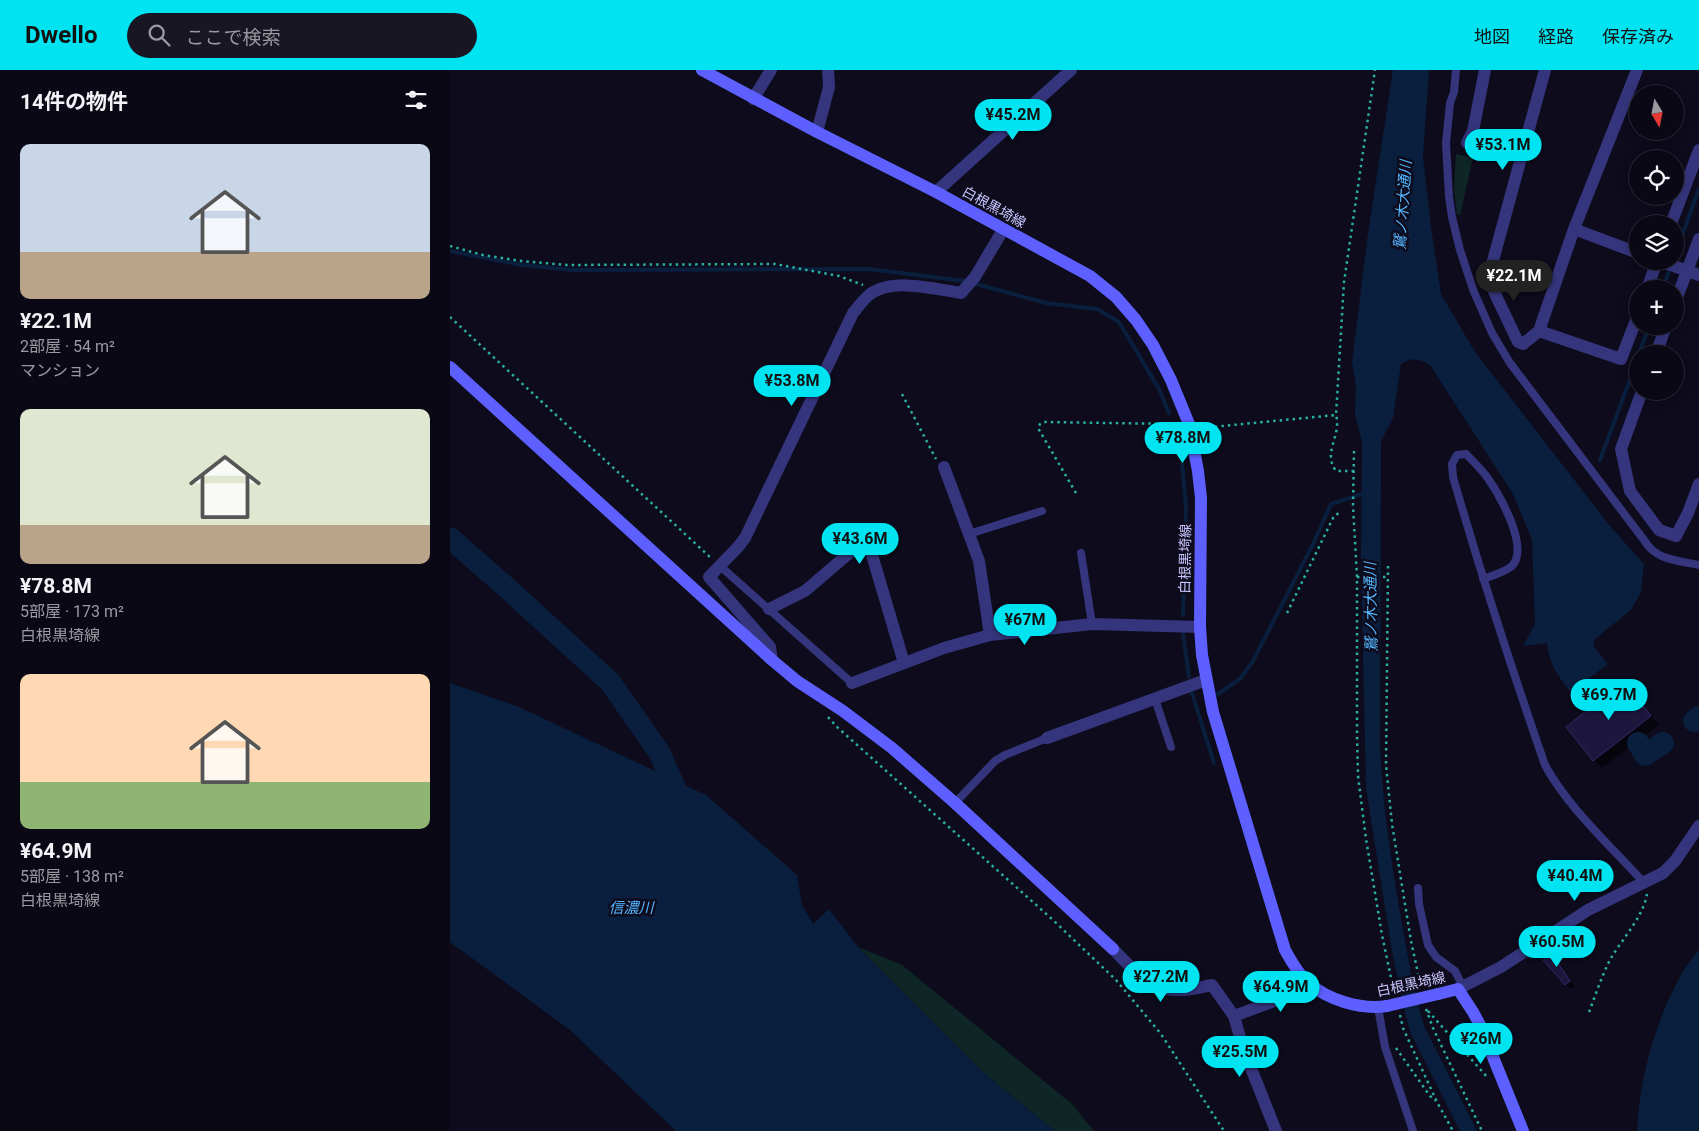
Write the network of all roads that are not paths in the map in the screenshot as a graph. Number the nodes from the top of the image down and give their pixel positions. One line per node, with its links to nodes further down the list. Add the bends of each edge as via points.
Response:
1 (702, 70): 9 (main road, 白根黒埼線)
2 (771, 70): 9 (street)
3 (828, 70): 10 (street, via 829,87)
4 (1071, 70): 13 (street)
5 (1456, 70): 33 (lane, via 1446,144 1449,196 1466,271 1492,333 1510,363 1650,548 1667,558)
6 (1485, 70): 11 (street, via 1473,131)
7 (1545, 70): 23 (street, via 1488,279 1518,342 1523,344)
8 (1633, 71): 15 (street)
9 (753, 99): 10 (main road, 白根黒埼線)
10 (817, 132): 13 (main road, 白根黒埼線)
11 (1467, 143)
12 (1699, 150): 14 (street)
13 (936, 192): 16 (main road, 白根黒埼線)
14 (1674, 215)
15 (1574, 229): 18 (street); 23 (street)
16 (1003, 230): 34 (street, via 975,277 961,293 905,285 882,289 870,294 853,313 745,538); 38 (main road, 白根黒埼線, via 1090,276 1116,297 1153,345 1171,380 1190,427 1198,470 1201,498)
17 (1699, 239): 20 (street)
18 (1629, 250)
19 (1684, 270): 20 (street)
20 (1687, 271): 21 (street); 22 (street)
21 (1699, 276)
22 (1684, 280)
23 (1539, 331): 24 (street, via 1621,359)
24 (1630, 335)
25 (450, 368): 40 (main road)
26 (1639, 400): 30 (street, via 1621,448 1630,491 1659,530 1676,536)
27 (944, 467): 31 (street)
28 (1699, 484): 30 (street)
29 (1042, 510): 31 (lane)
30 (1694, 515)
31 (969, 534): 39 (street, via 978,561)
32 (1081, 552): 37 (lane)
33 (1699, 565)
34 (720, 566): 36 (lane); 40 (street, via 709,577 770,647)
35 (1483, 579): 35 (lane, via 1453,477 1452,464 1457,455 1466,454 1487,477 1510,518 1518,544 1511,567); 49 (lane, via 1545,765 1573,805)
36 (769, 609): 41 (street, via 804,592 867,538); 43 (lane)
37 (1092, 624): 38 (street); 39 (street)
38 (1200, 627): 42 (main road, 白根黒埼線)
39 (990, 635): 41 (street)
40 (772, 660): 47 (main road, via 796,681 892,748)
41 (904, 663): 43 (street)
42 (1206, 680): 44 (street); 52 (main road, 白根黒埼線, via 1285,950)
43 (852, 683)
44 (1155, 699): 45 (street); 46 (lane)
45 (1047, 738): 47 (lane, via 995,761)
46 (1171, 747)
47 (955, 803): 51 (main road)
48 (1699, 826): 49 (street, via 1663,873)
49 (1644, 883): 53 (street, via 1588,910 1501,967)
50 (1418, 888): 53 (lane, via 1428,945 1436,957 1455,971)
51 (1113, 949): 55 (street, via 1147,982 1161,989 1212,985)
52 (1307, 981): 54 (main road, 白根黒埼線, via 1334,998 1351,1004 1365,1008); 55 (street, via 1301,990 1293,994)
53 (1461, 988): 54 (main road, 白根黒埼線, bridge); 58 (main road, 白根黒埼線, via 1480,1025)
54 (1390, 1005): 57 (lane, via 1381,1026)
55 (1234, 1016): 56 (street, via 1243,1048)
56 (1276, 1131)
57 (1413, 1131)
58 (1523, 1131)

